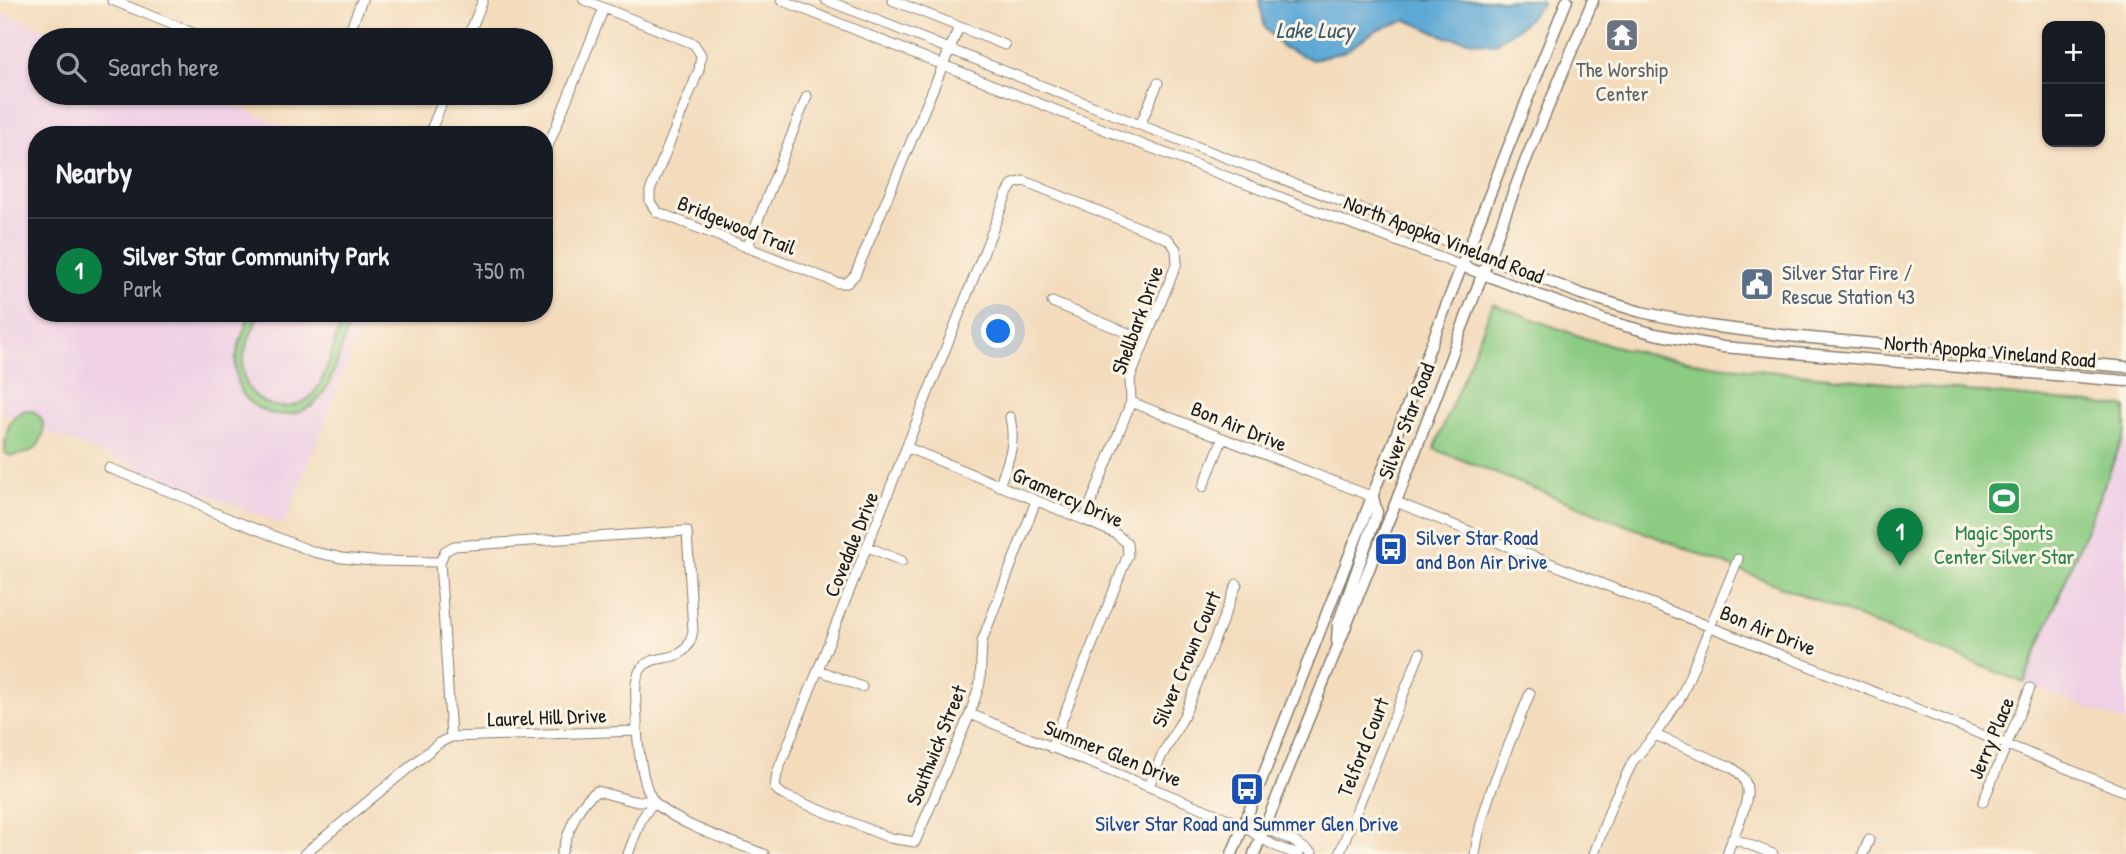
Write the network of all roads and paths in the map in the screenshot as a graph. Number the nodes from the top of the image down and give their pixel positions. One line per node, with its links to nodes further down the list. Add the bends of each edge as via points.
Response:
1 (112, 0): 12 (street)
2 (362, 0): 13 (street)
3 (483, 0): 14 (street)
4 (584, 0): 10 (street, Bridgewood Trail)
5 (781, 0): 17 (street, North Apopka Vineland Road)
6 (826, 0): 16 (street, North Apopka Vineland Road)
7 (892, 0): 11 (street)
8 (1567, 0): 26 (main road, Silver Star Road)
9 (1593, 0): 27 (main road, Silver Star Road)
10 (604, 8): 23 (street); 25 (street, Bridgewood Trail, via 695,44 701,55 650,191 650,202 657,212)
11 (959, 27): 15 (street); 16 (street, Bridgewood Trail)
12 (181, 28)
13 (351, 28)
14 (472, 28)
15 (1005, 45)
16 (950, 49): 17 (street, Bridgewood Trail); 21 (street, North Apopka Vineland Road)
17 (943, 65): 25 (street, Bridgewood Trail, via 856,275 847,283 838,283); 28 (street, North Apopka Vineland Road)
18 (1158, 83): 21 (street)
19 (807, 96): 25 (street)
20 (441, 105): 22 (street)
21 (1140, 125): 26 (street, North Apopka Vineland Road)
22 (433, 126)
23 (553, 134)
24 (1024, 181): 31 (street, Shellbark Drive, via 1168,239 1176,249 1177,263); 39 (street, Covedale Drive, via 1013,184 1007,194)
25 (747, 248)
26 (1468, 249): 27 (main road, North Apopka Vineland Road); 28 (main road, Silver Star Road)
27 (1488, 258): 29 (main road, Silver Star Road); 32 (main road, North Apopka Vineland Road, via 1581,294 1709,327)
28 (1462, 266): 29 (main road, North Apopka Vineland Road); 43 (main road, Silver Star Road)
29 (1482, 274): 34 (main road, North Apopka Vineland Road, via 1604,320 1709,344); 45 (main road, Silver Star Road)
30 (1052, 302): 31 (street)
31 (1145, 340): 36 (street, Shellbark Drive, via 1130,378)
32 (2019, 357): 33 (main road, North Apopka Vineland Road); 34 (street)
33 (2126, 367)
34 (2017, 373): 35 (main road, North Apopka Vineland Road)
35 (2126, 381)
36 (1131, 402): 38 (street, Bon Air Drive); 46 (street, Shellbark Drive)
37 (1010, 417): 41 (street, via 1012,451)
38 (1223, 438): 42 (street); 43 (street, Bon Air Drive)
39 (908, 448): 41 (street, Gramercy Drive); 47 (street, Covedale Drive)
40 (109, 468): 50 (street, via 314,552 372,561)
41 (999, 486): 44 (street, Gramercy Drive)
42 (1202, 487)
43 (1373, 497): 53 (main road, via 1377,513 1338,624); 69 (main road, Silver Star Road)
44 (1036, 501): 46 (street, Gramercy Drive); 59 (street, Southwick Street, via 982,641 979,682)
45 (1396, 502): 52 (street, Bon Air Drive); 53 (main road, Silver Star Road)
46 (1084, 520): 64 (street, Gramercy Drive, via 1116,534 1127,543 1128,555)
47 (869, 547): 49 (street); 55 (street, Covedale Drive)
48 (1738, 559): 52 (street)
49 (902, 561)
50 (440, 562): 60 (street, via 454,546 687,531 691,640 672,658 641,668); 62 (street)
51 (1237, 584): 65 (street, Silver Crown Court, via 1184,716)
52 (1710, 626): 61 (street, via 1681,697); 63 (street, Bon Air Drive)
53 (1336, 651): 70 (main road, Silver Star Road)
54 (1420, 653): 83 (street, Telford Court)
55 (819, 670): 56 (street); 74 (street, Covedale Drive, via 775,788 890,838)
56 (863, 687)
57 (2030, 688): 63 (street, Jerry Place)
58 (1530, 693): 84 (street, via 1486,805)
59 (970, 714): 64 (street, Summer Glen Drive); 74 (street, Southwick Street)
60 (637, 731): 62 (street, Laurel Hill Drive); 67 (street, Laurel Hill Drive, via 647,788)
61 (1656, 735): 71 (street, via 1741,774 1748,790); 85 (street, via 1633,761)
62 (451, 737): 75 (street)
63 (2007, 745): 66 (street, Bon Air Drive); 68 (street, Jerry Place)
64 (1051, 748): 65 (street, Summer Glen Drive)
65 (1149, 786): 69 (street, Summer Glen Drive)
66 (2126, 792)
67 (654, 801): 76 (street, via 633,802 597,791 579,807); 77 (street); 78 (street, via 683,821)
68 (1983, 802)
69 (1243, 825): 70 (street); 72 (street); 79 (main road, Silver Star Road)
70 (1265, 828): 72 (main road, Silver Star Road); 82 (street)
71 (1732, 838): 86 (street); 87 (street)
72 (1260, 839): 80 (main road, Silver Star Road); 81 (street)
73 (1869, 840): 88 (street)
74 (915, 842)
75 (304, 854)
76 (561, 854)
77 (628, 854)
78 (764, 854)
79 (1232, 854)
80 (1254, 854)
81 (1299, 854)
82 (1312, 854)
83 (1339, 854)
84 (1475, 854)
85 (1594, 854)
86 (1727, 854)
87 (1773, 854)
88 (1863, 854)

